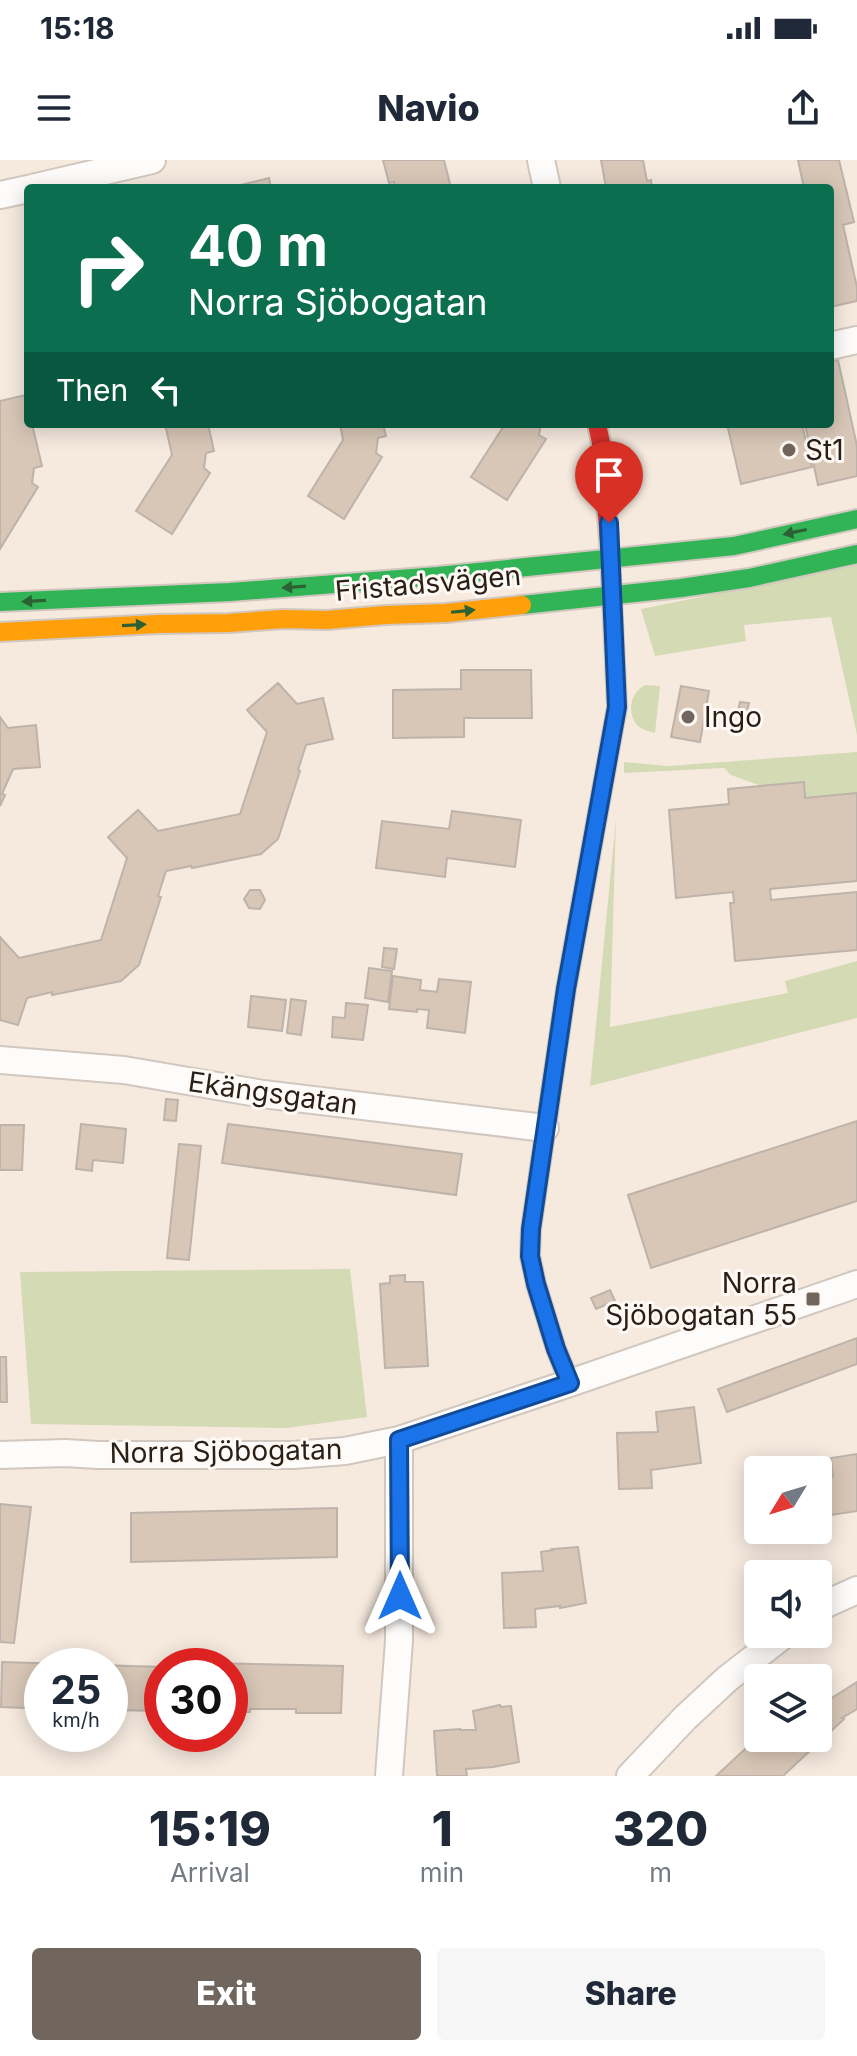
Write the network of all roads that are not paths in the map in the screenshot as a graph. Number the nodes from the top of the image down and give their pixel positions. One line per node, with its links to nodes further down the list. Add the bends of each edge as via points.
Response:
1 (152, 160): 3 (street)
2 (541, 160): 4 (street)
3 (47, 184)
4 (546, 184)
5 (24, 189): 6 (street)
6 (0, 195)
7 (857, 340): 8 (street)
8 (834, 345)
9 (598, 428): 12 (street)
10 (857, 519): 12 (street, Fristadsvägen, one-way to 12, via 734,546)
11 (857, 554): 13 (street, Fristadsvägen, via 749,578)
12 (611, 558): 13 (street); 14 (street, Fristadsvägen, one-way to 14, via 245,591)
13 (612, 595): 15 (street, Fristadsvägen, one-way to 13, via 446,613); 17 (street, via 617,707)
14 (0, 602)
15 (0, 632)
16 (0, 1060): 17 (street, Ekängsgatan, via 124,1070 263,1094)
17 (545, 1128): 19 (street, via 530,1256)
18 (857, 1284): 19 (street, Norra Sjöbogatan)
19 (570, 1383): 20 (street, Norra Sjöbogatan)
20 (399, 1440): 21 (street, Norra Sjöbogatan, via 293,1455); 25 (street, via 399,1641)
21 (0, 1455)
22 (857, 1590): 23 (street)
23 (832, 1601)
24 (767, 1648): 26 (street, via 685,1718)
25 (389, 1776)
26 (630, 1776)

